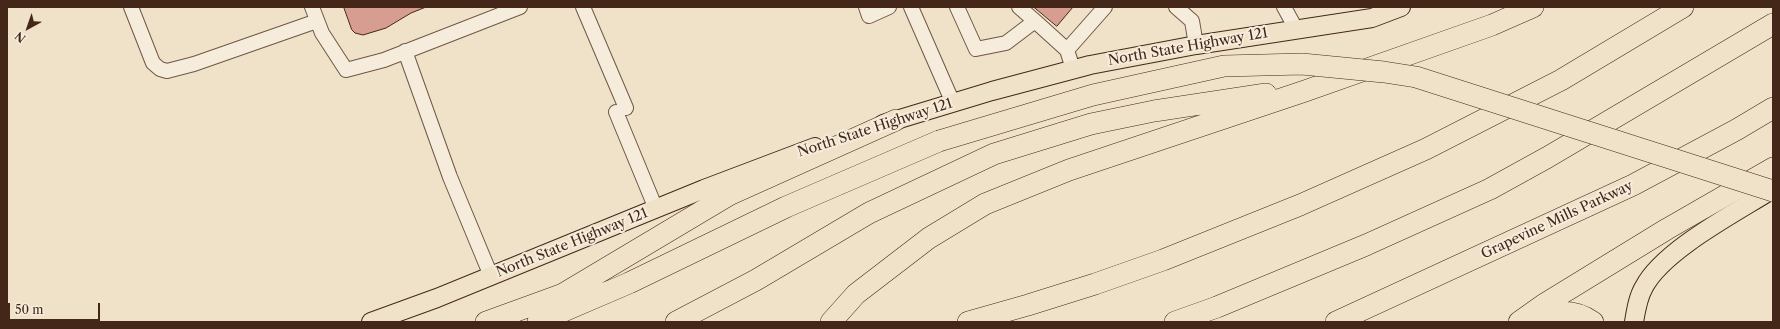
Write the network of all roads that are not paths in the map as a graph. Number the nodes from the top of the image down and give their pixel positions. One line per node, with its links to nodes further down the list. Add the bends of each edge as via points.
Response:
1 (131, 7): 16 (street, via 153,63 167,71)
2 (312, 7): 16 (street)
3 (520, 7): 22 (street)
4 (584, 7): 30 (street)
5 (866, 7): 6 (street, via 869,16)
6 (889, 7)
7 (911, 7): 25 (street)
8 (957, 7): 17 (street, via 976,50 1006,43)
9 (1019, 7): 17 (street)
10 (1105, 7): 21 (street)
11 (1176, 7): 20 (street, via 1192,21)
12 (1284, 7): 19 (street)
13 (1401, 7): 19 (main road, North State Highway 121, via 1372,18)
14 (1533, 7): 24 (highway, via 1492,25)
15 (1683, 7): 37 (highway, via 1554,83 1426,149 1315,198 1155,263)
16 (317, 21): 22 (street, via 346,70)
17 (1035, 21): 21 (street)
18 (1773, 24): 38 (highway, via 1490,189 1366,245)
19 (1296, 29): 20 (main road, North State Highway 121)
20 (1196, 44): 23 (main road, North State Highway 121)
21 (1066, 50): 23 (street)
22 (405, 52): 31 (street, via 450,177)
23 (1073, 69): 25 (main road, North State Highway 121)
24 (1324, 85): 35 (highway, via 1091,124 994,154 869,213 756,280); 36 (highway, via 1069,170 985,204 930,238 856,294)
25 (953, 103): 27 (main road, North State Highway 121)
26 (1773, 108): 39 (highway, Grapevine Mills Parkway, via 1633,186)
27 (896, 120): 30 (main road, North State Highway 121, via 820,145); 33 (highway, via 729,195 563,294)
28 (1773, 168): 40 (highway, via 1667,229 1542,305)
29 (1773, 190): 34 (highway, bridge, via 1423,79 1384,72 1302,64 1224,66 1093,95 939,141 786,207 629,284); 43 (main road, via 1689,241 1653,272 1643,287)
30 (656, 209): 31 (main road, North State Highway 121)
31 (491, 276): 32 (main road, North State Highway 121)
32 (371, 322)
33 (486, 322)
34 (538, 322)
35 (676, 322)
36 (831, 322)
37 (968, 322)
38 (1175, 322)
39 (1336, 322)
40 (1519, 322)
41 (1524, 322): 42 (highway, via 1557,311 1578,314)
42 (1593, 322)
43 (1634, 322)

